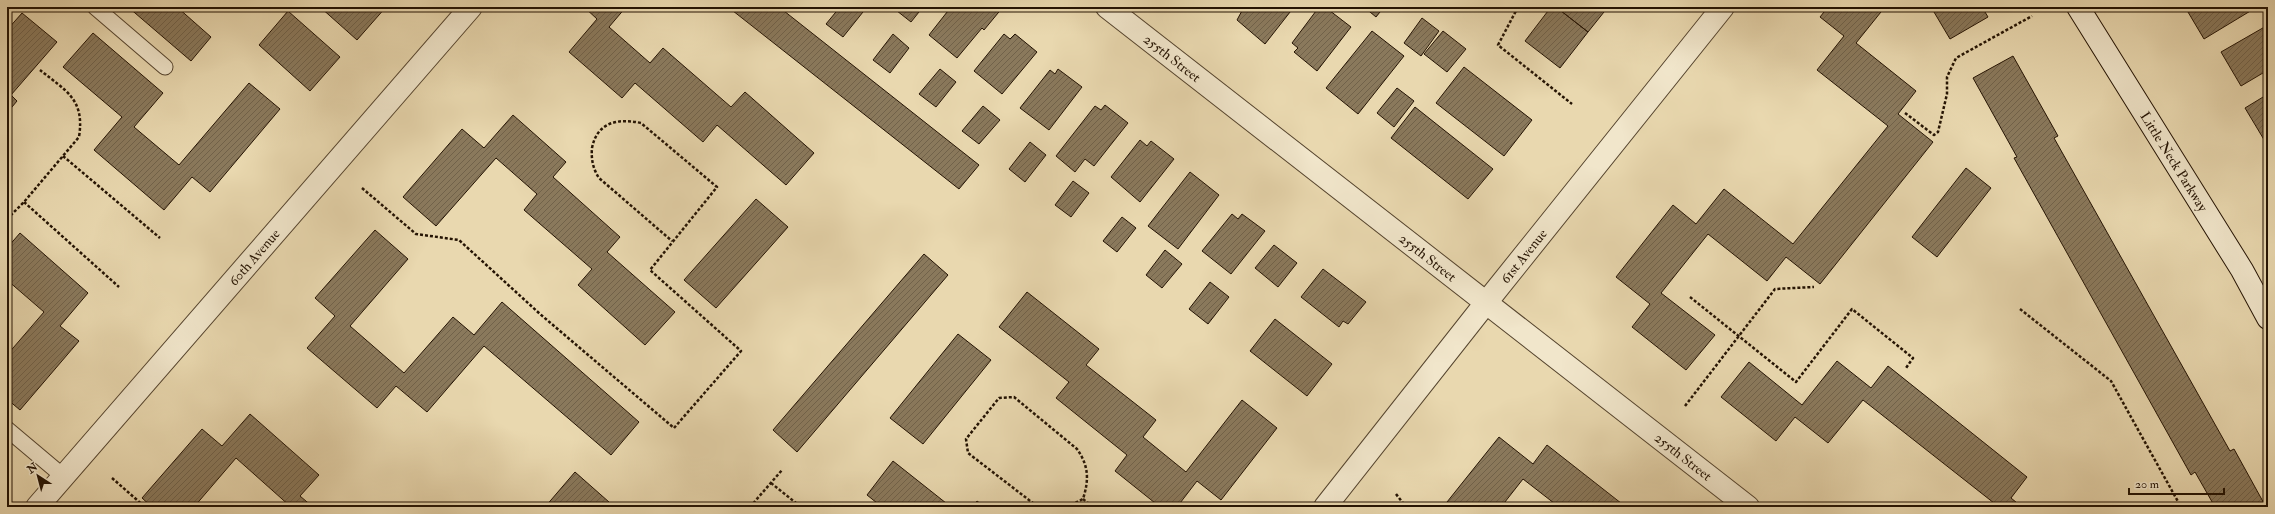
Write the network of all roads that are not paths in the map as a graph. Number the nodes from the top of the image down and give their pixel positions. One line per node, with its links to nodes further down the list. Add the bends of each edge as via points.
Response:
1 (95, 7): 6 (lane)
2 (471, 7): 10 (street, 60th Avenue)
3 (1107, 7): 7 (street, 255th Street)
4 (1723, 7): 7 (street, 61st Avenue)
5 (2078, 7): 8 (street, Little Neck Parkway, via 2242,270)
6 (165, 67)
7 (1485, 304): 12 (street, 61st Avenue); 13 (street, 255th Street)
8 (2268, 318)
9 (7, 430): 10 (lane)
10 (64, 477): 11 (street, 60th Avenue)
11 (37, 507)
12 (1325, 507)
13 (1748, 507)

